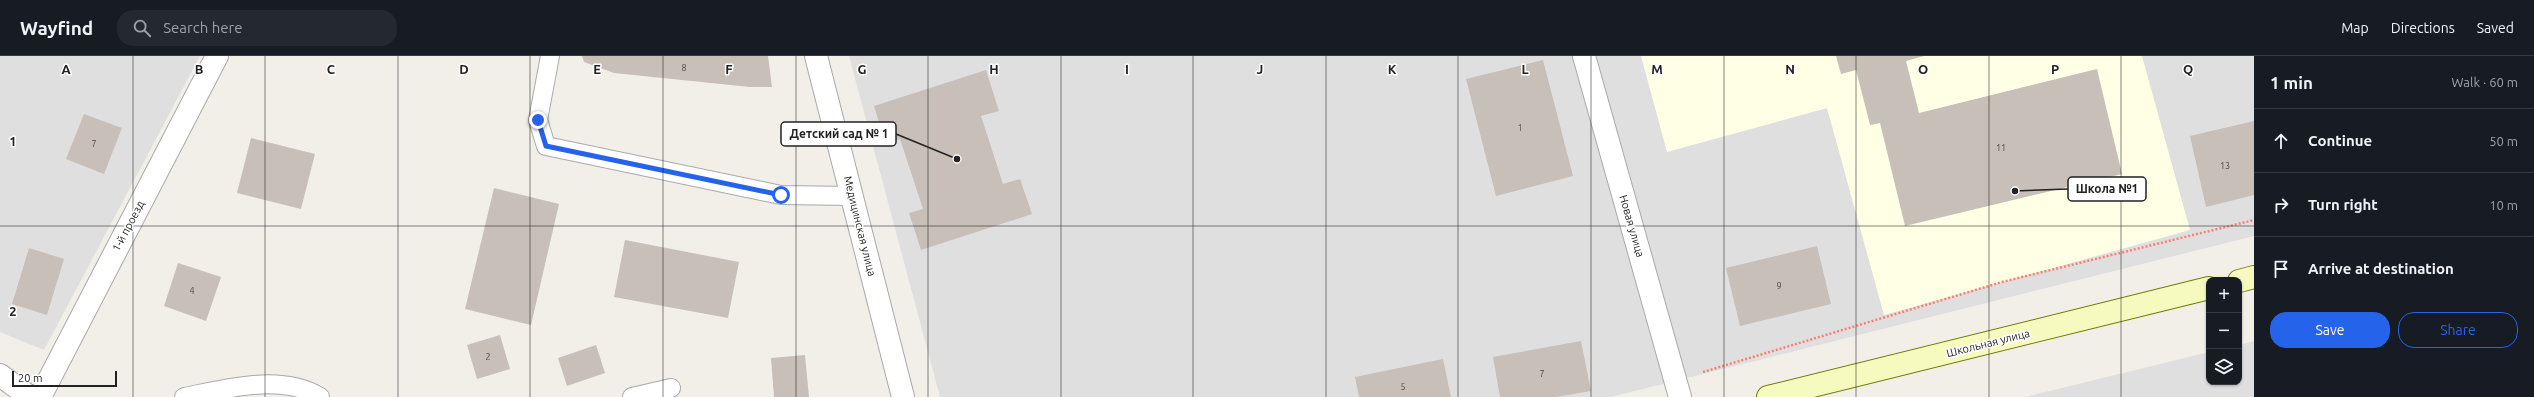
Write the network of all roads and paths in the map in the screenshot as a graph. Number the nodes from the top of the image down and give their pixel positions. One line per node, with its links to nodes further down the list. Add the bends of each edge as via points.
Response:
1 (217, 56): 14 (street, 1-й проезд)
2 (550, 56): 5 (lane, via 538,120 546,146 781,195)
3 (816, 56): 5 (street, Медицинская улица)
4 (1584, 56): 12 (street, Новая улица)
5 (852, 196): 18 (street, Медицинская улица)
6 (2254, 220): 12 (path, via 2002,282)
7 (2254, 277): 8 (street)
8 (2242, 280)
9 (2206, 289): 19 (street, Школьная улица)
10 (0, 375): 13 (street)
11 (671, 388): 17 (lane)
12 (1678, 389)
13 (30, 397)
14 (40, 397)
15 (184, 397): 16 (lane, via 258,383 309,390)
16 (320, 397)
17 (632, 397)
18 (903, 397)
19 (1768, 397)

